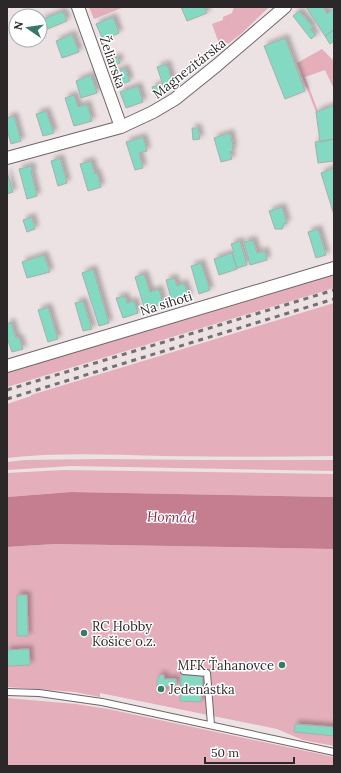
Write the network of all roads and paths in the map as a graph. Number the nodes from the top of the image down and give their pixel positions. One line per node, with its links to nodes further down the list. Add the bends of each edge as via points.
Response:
1 (78, 7): 3 (street, Želiarska)
2 (284, 7): 3 (street, Magnezitárska, via 175,99)
3 (121, 126): 4 (street, Magnezitárska)
4 (7, 158)
5 (334, 268): 6 (street, Na sihoti)
6 (7, 366)
7 (184, 671): 9 (lane, via 207,673)
8 (7, 692): 9 (lane, via 86,700)
9 (211, 725): 10 (lane)
10 (334, 752)

